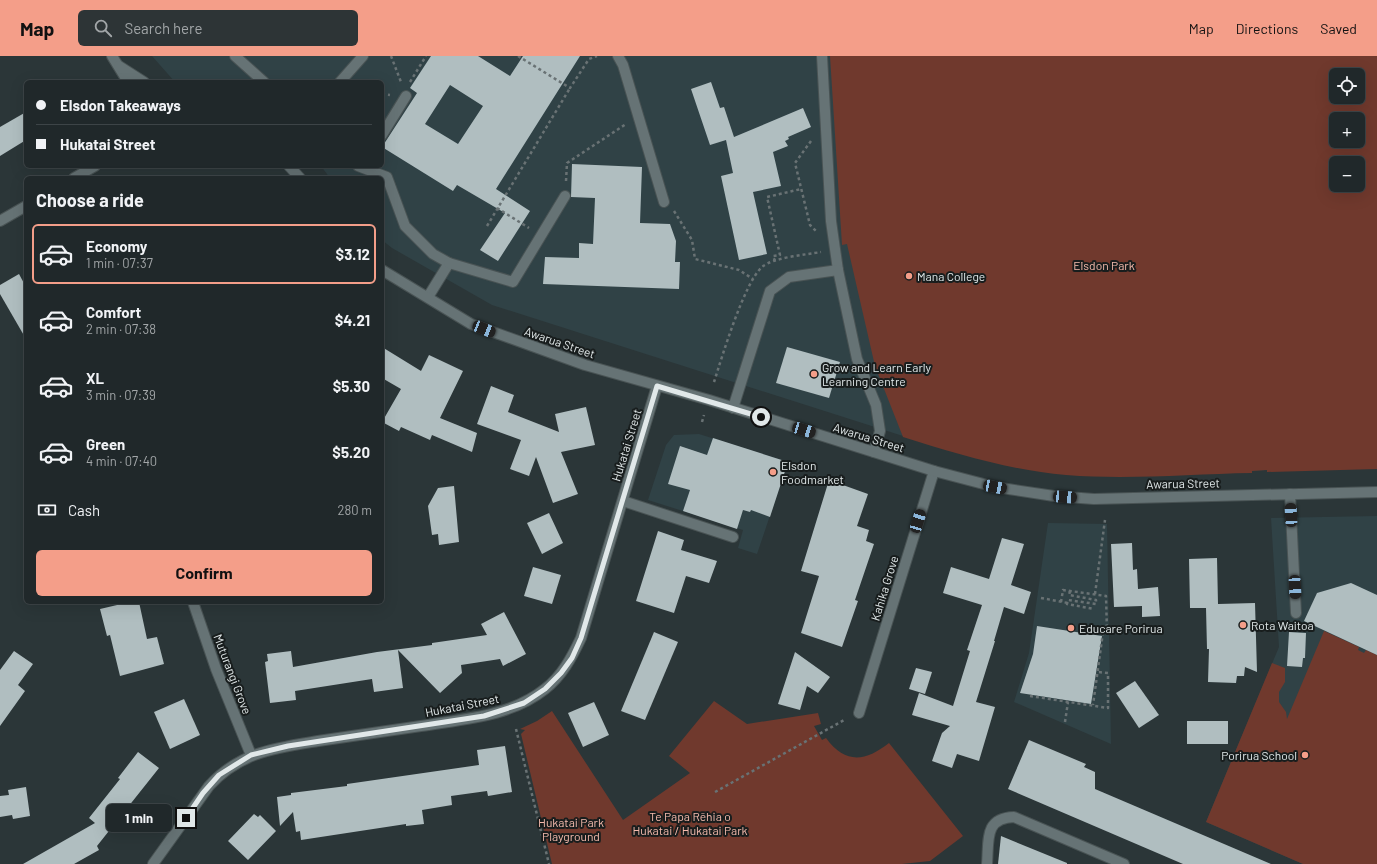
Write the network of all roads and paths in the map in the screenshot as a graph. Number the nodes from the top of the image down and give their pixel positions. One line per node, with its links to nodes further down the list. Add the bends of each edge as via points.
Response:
1 (112, 56): 10 (street)
2 (235, 56): 13 (street)
3 (363, 56): 14 (street)
4 (391, 56): 16 (path)
5 (426, 56): 16 (path, via 408,85)
6 (518, 56): 15 (path)
7 (597, 56): 15 (path, via 589,59)
8 (618, 56): 17 (street, via 623,64)
9 (822, 56): 19 (street)
10 (118, 66): 11 (street); 12 (street)
11 (127, 80)
12 (141, 80)
13 (262, 80)
14 (342, 80)
15 (570, 88): 29 (path)
16 (406, 96): 18 (street)
17 (638, 116): 26 (path, via 567,163); 27 (street)
18 (384, 132)
19 (827, 139): 25 (path, via 809,143 795,163); 33 (street)
20 (92, 168): 23 (street)
21 (291, 168): 24 (street)
22 (366, 168): 35 (street, via 387,176 405,226 433,254)
23 (78, 176)
24 (298, 176)
25 (801, 189): 33 (path, via 810,225 816,232); 34 (path, via 767,197 780,254 774,256)
26 (565, 196): 35 (street, via 513,282)
27 (664, 202): 38 (path, via 673,210 692,240 695,259 740,270)
28 (24, 207): 30 (street)
29 (497, 208): 31 (path); 32 (path)
30 (0, 221)
31 (522, 224)
32 (487, 226)
33 (833, 234): 36 (street)
34 (775, 261)
35 (449, 263): 39 (street)
36 (838, 270): 41 (street, via 789,277 770,291); 44 (street, via 857,359 876,405 880,431)
37 (384, 271): 39 (street, Awarua Street)
38 (753, 279)
39 (428, 297): 40 (street, Awarua Street, via 471,324)
40 (657, 386): 41 (street, Awarua Street); 48 (street, Hukatai Street)
41 (733, 408): 44 (street, Awarua Street)
42 (704, 415): 43 (path)
43 (702, 422)
44 (874, 452): 45 (street, Awarua Street)
45 (934, 471): 47 (street, Awarua Street, via 1012,491 1075,498); 63 (street, Kahika Grove)
46 (1377, 492): 47 (street, Awarua Street)
47 (1290, 494): 58 (street)
48 (623, 501): 50 (street); 66 (street, Hukatai Street, via 581,638 572,658 545,689 519,705 484,716 288,746)
49 (1105, 520): 52 (path)
50 (732, 537)
51 (1070, 590): 52 (path); 54 (path, via 1063,590); 55 (path, via 1069,595 1096,600 1096,604 1068,600)
52 (1095, 594): 59 (path, via 1106,596 1107,618 1107,632 1103,632)
53 (1041, 598): 54 (path)
54 (1061, 602): 55 (path)
55 (1068, 603): 57 (path)
56 (194, 604): 66 (street, Muturangi Grove, via 216,670)
57 (1094, 609)
58 (1296, 613)
59 (1098, 672): 62 (path); 62 (path, via 1108,673 1108,708)
60 (1030, 696): 61 (path)
61 (1068, 702): 62 (path); 64 (path)
62 (1093, 705)
63 (859, 713): 67 (path, via 834,724)
64 (1065, 722)
65 (516, 729): 69 (path)
66 (251, 755): 68 (street, Hukatai Street, via 233,765 214,781)
67 (716, 792)
68 (153, 864)
69 (550, 864)
70 (987, 864): 71 (street, via 989,832 994,823 1002,817 1014,816)
71 (1124, 864)

